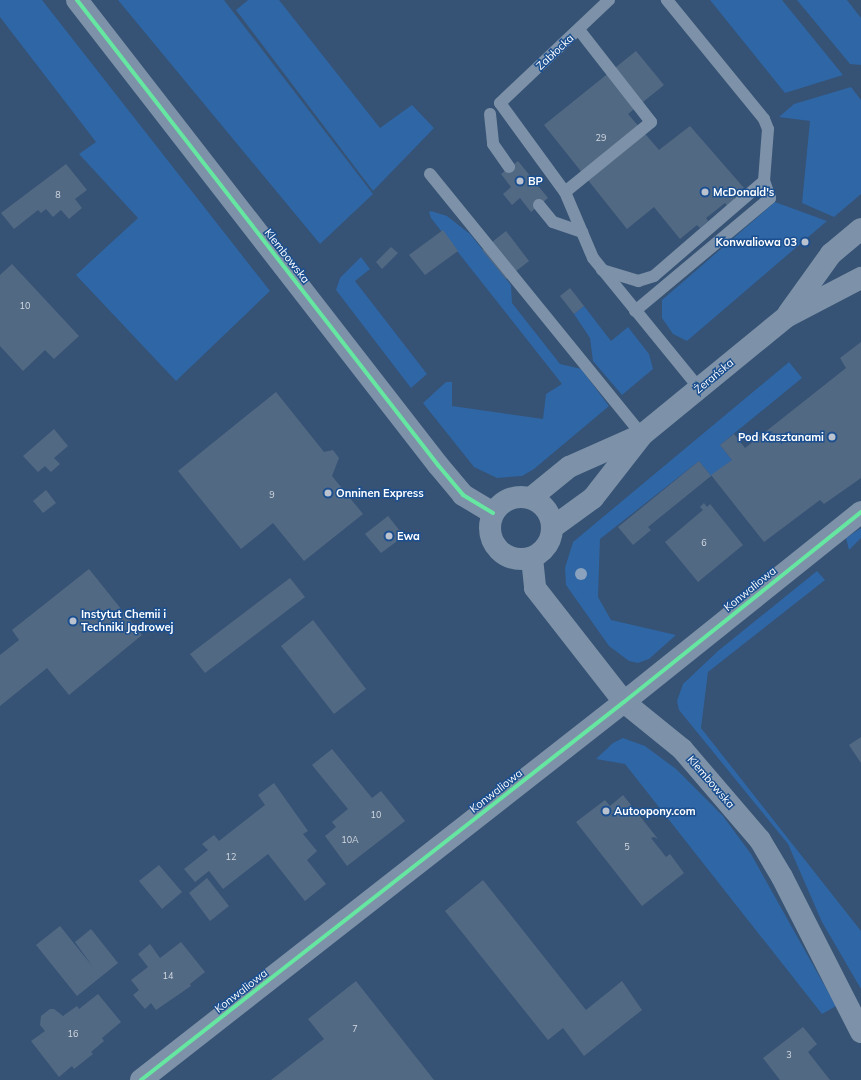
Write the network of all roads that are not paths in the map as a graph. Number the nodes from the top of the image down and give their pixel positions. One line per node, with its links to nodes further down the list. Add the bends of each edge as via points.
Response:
1 (77, 0): 21 (street, Klembowska, via 462,495)
2 (609, 0): 4 (lane, Zabłocka)
3 (667, 0): 8 (lane, via 764,120 768,129)
4 (579, 30): 9 (lane, Zabłocka, via 500,104); 9 (lane, via 651,122)
5 (490, 114): 6 (lane, via 493,144)
6 (510, 167)
7 (430, 174): 18 (lane)
8 (764, 181): 13 (lane, via 654,276 638,281); 15 (lane, via 770,198)
9 (565, 192): 12 (lane)
10 (539, 205): 12 (lane, via 553,222)
11 (861, 229): 16 (street, Żerańska, via 831,254)
12 (582, 232): 13 (lane, via 593,258)
13 (602, 270): 15 (lane)
14 (861, 278): 16 (street, Żerańska)
15 (635, 311): 17 (lane)
16 (786, 316): 17 (street, Żerańska)
17 (699, 388): 18 (street, Żerańska)
18 (642, 435): 19 (street, Żerańska, via 569,467); 22 (street, Żerańska, via 593,498)
19 (531, 498): 21 (street, via 516,497 503,502); 22 (street, via 546,509)
20 (860, 512): 24 (street, Konwaliowa)
21 (493, 513): 23 (street, via 490,528 493,542 502,554 516,560)
22 (553, 527): 23 (street, via 551,541 543,552)
23 (532, 558): 24 (street, Klembowska, via 535,588)
24 (624, 702): 25 (street, Klembowska, via 682,749 760,840 782,877); 26 (street, Konwaliowa)
25 (861, 1032)
26 (141, 1080)

